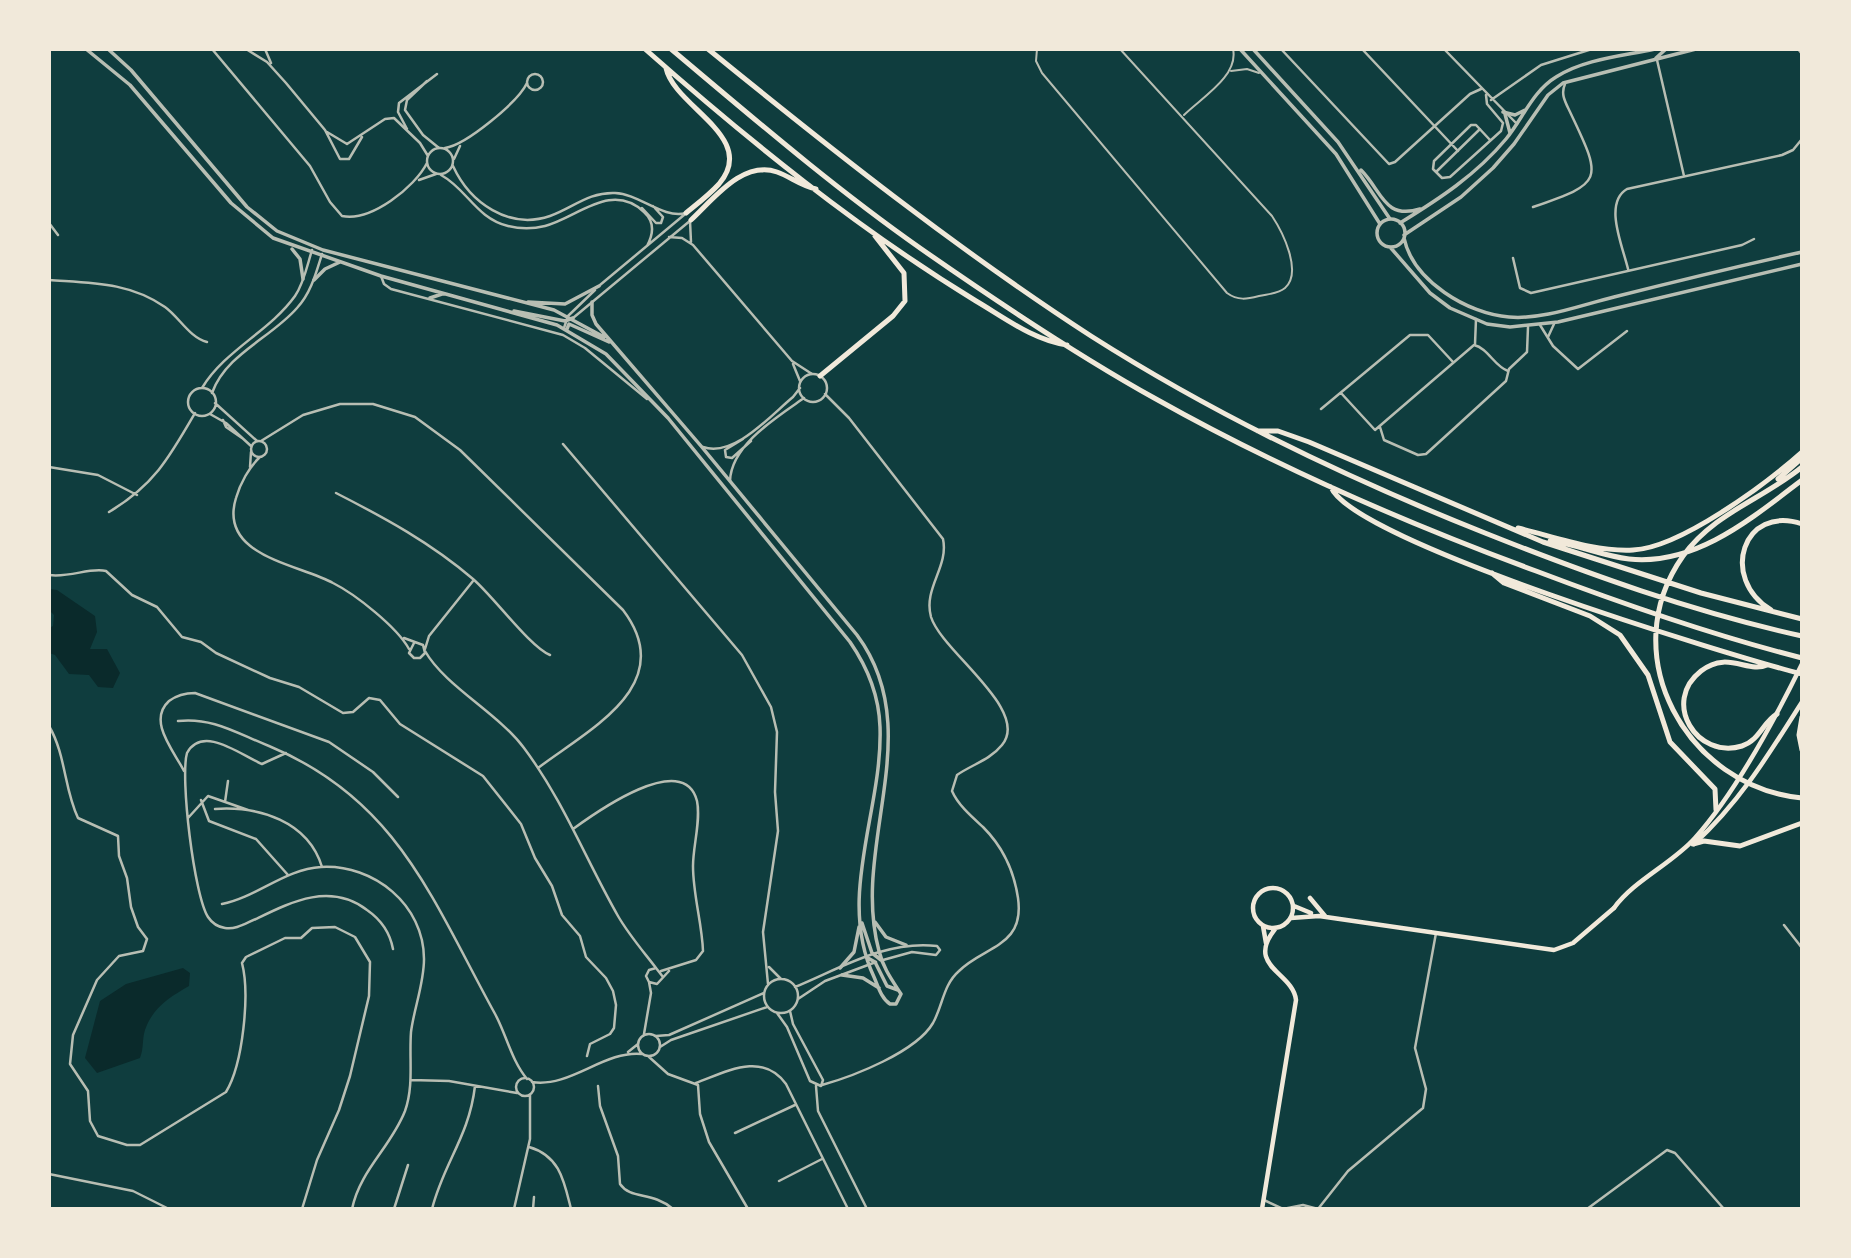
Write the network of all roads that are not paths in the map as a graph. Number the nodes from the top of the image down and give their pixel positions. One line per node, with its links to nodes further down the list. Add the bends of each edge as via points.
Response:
1 (86, 49): 87 (street, via 130,85 240,214)
2 (108, 49): 88 (street, via 247,207 277,231)
3 (212, 49): 69 (street, via 310,166 338,214 350,218 381,206)
4 (246, 49): 25 (street)
5 (265, 49): 25 (street)
6 (645, 49): 26 (highway)
7 (671, 49): 121 (highway, via 865,208)
8 (708, 49): 140 (highway, via 999,274 1132,360)
9 (1037, 49): 45 (lane, via 1042,73 1227,293 1248,299 1278,292 1288,284 1292,266 1277,224)
10 (1120, 49): 45 (lane)
11 (1233, 49): 28 (lane)
12 (1240, 49): 30 (street)
13 (1253, 49): 41 (street)
14 (1281, 49): 47 (street, via 1386,163 1395,162)
15 (1362, 49): 47 (street)
16 (1445, 49): 34 (street)
17 (1592, 49): 40 (street, via 1541,65)
18 (1655, 49): 42 (street, via 1565,72 1543,87)
19 (1666, 49): 24 (street)
20 (1696, 49): 23 (street)
21 (1798, 49): 22 (street)
22 (1802, 54)
23 (1664, 57): 24 (street); 27 (street)
24 (1656, 58): 27 (street); 32 (street)
25 (272, 66): 49 (street)
26 (666, 68): 70 (highway); 75 (highway, via 676,89 721,134 728,152 720,182)
27 (1660, 70): 68 (street)
28 (1230, 71): 30 (lane, via 1247,69); 45 (lane)
29 (437, 74): 31 (street)
30 (1267, 76): 43 (street)
31 (427, 81): 48 (street, via 399,103 398,112); 58 (street, via 407,100 405,110)
32 (1567, 81): 38 (street); 39 (street)
33 (527, 83): 35 (street); 35 (street, via 533,74 541,76 543,85); 36 (street)
34 (1481, 89): 37 (street); 47 (street, via 1469,94)
35 (534, 90): 36 (street)
36 (521, 94): 56 (street)
37 (1486, 95): 40 (street); 55 (street, via 1503,126)
38 (1548, 95): 39 (street, via 1557,92); 53 (street)
39 (1563, 97): 74 (street, via 1592,159 1592,176 1580,191)
40 (1491, 100): 44 (street)
41 (1307, 106): 43 (street); 65 (street)
42 (1526, 109): 44 (street, via 1515,115); 46 (street)
43 (1299, 112): 79 (street, via 1346,166)
44 (1503, 112): 46 (street); 51 (street, via 1510,124)
45 (1183, 116)
46 (1517, 124): 51 (street); 53 (street)
47 (1434, 127): 57 (street)
48 (407, 129): 52 (street, via 390,117); 61 (street)
49 (324, 130): 52 (street, via 344,144); 52 (street, via 343,160 351,157)
50 (1480, 130): 55 (street); 57 (street, via 1471,125); 60 (street)
51 (1509, 135): 73 (street, via 1467,178)
52 (362, 137)
53 (1519, 137): 83 (street, via 1461,197)
54 (1802, 139): 68 (street, via 1782,155)
55 (1490, 140): 66 (street, via 1449,178)
56 (462, 143): 59 (street); 62 (street)
57 (1451, 144): 60 (street); 66 (street, via 1432,163)
58 (439, 148): 59 (street); 61 (street)
59 (445, 149): 62 (street)
60 (1458, 151): 66 (street)
61 (428, 156): 63 (street)
62 (454, 159): 64 (street)
63 (427, 163): 67 (street); 69 (street)
64 (453, 166): 67 (street); 71 (street, via 477,199 511,218 550,216 599,193 625,194)
65 (1357, 167): 73 (street, via 1394,211 1406,213); 76 (street)
66 (1436, 172)
67 (438, 174): 69 (street); 72 (street, via 483,215 517,228 550,224 598,202)
68 (1684, 176): 98 (street, via 1627,189 1616,197)
69 (416, 181)
70 (817, 190): 77 (highway, via 775,172 750,172); 81 (highway)
71 (650, 203): 72 (street, via 663,216 661,223); 75 (street, via 667,213)
72 (635, 206): 89 (street, via 651,223)
73 (1425, 207): 78 (street)
74 (1533, 207)
75 (686, 213): 89 (street)
76 (1390, 219): 78 (street); 79 (street)
77 (691, 220): 84 (street); 86 (street, via 688,232)
78 (1400, 223): 83 (street)
79 (1380, 224): 90 (street, via 1378,241)
80 (50, 226): 82 (street)
81 (868, 229): 121 (highway, via 1024,330); 126 (highway, via 904,273 905,301)
82 (58, 236)
83 (1404, 236): 90 (street, via 1397,246); 92 (street, via 1411,257 1444,291 1467,306 1509,317 1552,312)
84 (669, 237): 86 (street); 106 (street)
85 (1754, 239): 98 (street)
86 (693, 245): 122 (street)
87 (288, 246): 93 (street); 100 (street, via 300,259)
88 (313, 247): 91 (street); 93 (street)
89 (647, 247): 103 (street)
90 (1390, 247): 110 (street, via 1438,300)
91 (323, 250): 94 (street); 107 (street)
92 (1802, 252)
93 (311, 253): 94 (street); 100 (street)
94 (321, 256): 96 (street); 102 (street)
95 (1513, 258): 98 (street, via 1520,288 1528,294)
96 (340, 262): 99 (street); 102 (street, via 325,268)
97 (1802, 264): 112 (street)
98 (1629, 269)
99 (381, 276): 104 (street); 105 (street, via 388,288)
100 (303, 279): 128 (street, via 287,305 230,354)
101 (49, 280): 118 (street, via 107,283 138,292 165,307 197,339)
102 (314, 280): 130 (street, via 295,311 229,366)
103 (599, 286): 107 (street, via 565,304); 109 (street)
104 (444, 294): 105 (street); 108 (street)
105 (430, 298): 134 (street, via 563,335)
106 (593, 302): 109 (street); 119 (street, via 594,321)
107 (527, 303): 109 (street)
108 (512, 312): 111 (street); 115 (street)
109 (571, 317): 111 (street); 119 (street)
110 (1476, 320): 114 (street); 120 (street)
111 (565, 321): 115 (street)
112 (1554, 323): 113 (street); 117 (street)
113 (1540, 325): 114 (street); 117 (street)
114 (1528, 327): 124 (street, via 1527,352)
115 (566, 329): 119 (street, via 569,324); 134 (street, via 615,361)
116 (1627, 331): 117 (street, via 1578,369)
117 (1548, 337)
118 (206, 342)
119 (611, 342): 147 (street)
120 (1475, 344): 123 (street); 124 (street)
121 (1069, 345): 159 (highway, via 1188,417)
122 (792, 361): 125 (street); 127 (street)
123 (1453, 362): 131 (street, via 1428,335 1413,334); 139 (street)
124 (1508, 371): 139 (street, via 1506,381 1424,455 1384,440)
125 (812, 374): 126 (street); 127 (street)
126 (820, 376): 132 (street, via 826,382)
127 (800, 383): 129 (street)
128 (202, 388): 130 (street); 137 (street, via 189,397)
129 (800, 388): 133 (street); 142 (street)
130 (212, 393): 135 (street)
131 (1341, 393): 136 (street); 139 (street, via 1372,429)
132 (825, 394): 133 (street, via 817,401); 270 (street, via 943,539 944,555 930,590 932,617 940,635 1002,708 1008,724 1000,747 957,775 952,791 1004,853 1019,906 1008,937 954,976 933,1023 916,1042)
133 (804, 398): 144 (street)
134 (652, 401): 215 (street, via 850,642 869,675 880,736 863,857)
135 (215, 403): 138 (street); 143 (street)
136 (1321, 409)
137 (195, 413): 138 (street); 161 (street, via 164,466)
138 (207, 414): 146 (street, via 223,420 235,436)
139 (1380, 427)
140 (1258, 431): 164 (highway, via 1297,437); 172 (highway, via 1433,512 1575,568 1678,603)
141 (272, 435): 143 (street); 148 (street); 191 (street, via 303,415 340,404 373,404 415,417 460,450 623,611 640,645 640,665 631,693)
142 (747, 435): 144 (street, via 725,450 725,456 732,458); 147 (street, via 722,449)
143 (259, 441): 146 (street); 148 (street)
144 (752, 441): 157 (street, via 732,463)
145 (563, 444): 230 (street, via 741,655 771,707 777,732 778,831 764,932)
146 (251, 446): 149 (street)
147 (701, 446): 157 (street)
148 (267, 447): 151 (street)
149 (251, 452): 151 (street); 155 (street)
150 (1802, 452): 164 (highway, via 1686,534 1655,547 1607,548)
151 (260, 457): 155 (street)
152 (1802, 458): 158 (highway)
153 (49, 467): 161 (street, via 98,475)
154 (1802, 467): 158 (highway)
155 (249, 470): 173 (street, via 234,508 235,523 245,542 263,555 342,588)
156 (1802, 480): 165 (highway, via 1710,543 1686,554 1637,559)
157 (730, 481): 214 (street, via 862,642 882,682 890,742 875,849)
158 (1769, 486): 195 (highway, via 1714,524 1682,558 1661,601 1655,637 1662,689 1683,729 1719,765 1752,786)
159 (1331, 487): 166 (highway, via 1346,505); 179 (highway, via 1463,544 1616,601)
160 (336, 493): 168 (street, via 405,529)
161 (137, 495): 162 (street)
162 (109, 512)
163 (1802, 524): 169 (highway, via 1783,521 1764,526 1743,549 1745,584)
164 (1508, 527): 165 (highway)
165 (1543, 542): 169 (highway)
166 (1492, 573): 182 (highway); 200 (highway, via 1504,583 1599,620 1628,644 1648,675 1670,742 1714,787)
167 (49, 575): 260 (street, via 106,571 132,595 157,607 182,637 299,687 343,713 354,712 366,700 377,698 400,724 487,780 522,824 562,915 580,936 586,957 613,990 614,1028 590,1044)
168 (474, 580): 171 (street); 177 (street, via 534,645)
169 (1777, 613): 170 (highway)
170 (1802, 619)
171 (429, 636): 174 (street); 176 (street)
172 (1802, 636)
173 (400, 637): 174 (street); 175 (street)
174 (416, 643): 175 (street); 176 (street)
175 (409, 649): 178 (street, via 412,657)
176 (425, 650): 178 (street); 180 (street)
177 (550, 655)
178 (420, 658): 180 (street)
179 (1802, 658)
180 (433, 663): 191 (street, via 504,725)
181 (1802, 664): 185 (main road)
182 (1767, 665): 183 (highway); 185 (highway, via 1729,662 1707,667 1687,688 1684,714 1696,737 1727,748 1753,740)
183 (1802, 674)
184 (1802, 702): 204 (main road, via 1738,798)
185 (1777, 714): 200 (main road)
186 (1802, 717): 189 (highway)
187 (178, 721): 190 (street, via 211,721)
188 (49, 726): 290 (street, via 61,751 77,815 118,836 131,907 147,939 144,951 119,956 97,980 73,1035 70,1064 88,1091 90,1121 98,1136 140,1145 226,1092 245,1026 242,962 246,957 285,938 300,938 312,928 335,927 351,933 369,958 370,992 360,1040 342,1104)
189 (1802, 750)
190 (286, 753): 192 (street, via 262,764 219,743 198,742 187,753); 262 (street, via 349,792 401,846 498,1017)
191 (538, 768): 203 (street)
192 (186, 774): 194 (street, via 160,718 172,699 195,693 329,742 373,772); 201 (street)
193 (228, 781): 197 (street)
194 (398, 797)
195 (1802, 798)
196 (201, 800): 197 (street, via 214,796); 201 (street); 206 (street, via 209,821 256,839)
197 (225, 802): 199 (street)
198 (215, 809): 199 (street)
199 (248, 810): 205 (street, via 277,818 299,832 313,845)
200 (1716, 810): 210 (main road, via 1686,848)
201 (188, 819): 222 (street, via 205,910 216,925 235,928 298,900 337,897 374,916)
202 (1802, 823): 204 (highway, via 1740,846)
203 (573, 829): 225 (street, via 614,910); 233 (street, via 615,802 663,780 678,780 694,793 693,881 703,949 699,958)
204 (1693, 844): 210 (main road)
205 (322, 867): 206 (street); 265 (street, via 345,868 375,878 400,898 417,925 424,964 412,1027)
206 (288, 875): 208 (street)
207 (1310, 898): 212 (main road)
208 (222, 904)
209 (1293, 905): 211 (main road); 213 (main road); 217 (main road, via 1282,890 1261,892 1253,911)
210 (1614, 908): 219 (main road, via 1558,950)
211 (1318, 916): 212 (main road); 213 (main road)
212 (1325, 917): 219 (main road)
213 (1291, 918): 218 (main road)
214 (874, 920): 220 (street, via 884,935); 223 (street)
215 (861, 921): 224 (street); 226 (street); 232 (street, via 853,952)
216 (1784, 925): 221 (street)
217 (1263, 926): 218 (main road); 248 (main road, via 1266,964 1290,987)
218 (1275, 929): 248 (main road, via 1267,960 1293,987)
219 (1436, 933): 303 (street, via 1415,1048 1426,1089 1423,1108 1348,1171)
220 (906, 945): 223 (street); 227 (street, via 937,946 940,951 936,955 907,952)
221 (1802, 948)
222 (393, 949)
223 (879, 952): 224 (street); 227 (street)
224 (873, 955): 226 (street); 227 (street)
225 (646, 956): 231 (street); 235 (street)
226 (866, 957): 228 (street); 229 (street); 232 (street)
227 (881, 960): 228 (street); 244 (street)
228 (875, 962): 229 (street); 244 (street, via 887,986)
229 (868, 965): 236 (street); 243 (street)
230 (769, 967): 238 (street); 241 (street)
231 (656, 968): 234 (street); 235 (street)
232 (840, 968): 242 (street)
233 (672, 969): 234 (street); 237 (street)
234 (661, 971): 237 (street)
235 (648, 972): 239 (street)
236 (842, 975): 243 (street, via 863,978); 247 (street)
237 (663, 977): 240 (street)
238 (782, 979): 241 (street); 242 (street)
239 (649, 982): 240 (street); 246 (street)
240 (658, 984): 246 (street)
241 (768, 984): 245 (street)
242 (795, 987): 247 (street)
243 (879, 988): 244 (street, via 892,1005 900,1000)
244 (898, 990)
245 (764, 993): 249 (street); 253 (street, via 669,1035)
246 (650, 996): 252 (street)
247 (798, 999): 250 (street)
248 (1295, 1005): 288 (main road)
249 (766, 1007): 251 (street); 256 (street)
250 (790, 1011): 251 (street); 270 (street)
251 (777, 1013): 273 (street)
252 (646, 1022): 253 (street); 254 (street)
253 (654, 1035): 254 (street); 256 (street)
254 (644, 1036): 255 (street)
255 (638, 1044): 257 (street); 259 (street)
256 (660, 1046): 258 (street)
257 (642, 1054): 259 (street); 261 (street)
258 (657, 1054): 261 (street); 263 (street)
259 (626, 1055): 268 (street)
260 (587, 1056)
261 (648, 1056): 263 (street)
262 (518, 1066): 264 (street); 267 (street)
263 (660, 1068): 269 (street, via 676,1079)
264 (527, 1079): 266 (street); 267 (street)
265 (411, 1080): 271 (street); 291 (street, via 403,1115 364,1175)
266 (532, 1082): 268 (street); 274 (street)
267 (517, 1083): 275 (street); 276 (street)
268 (546, 1083): 274 (street)
269 (696, 1083): 279 (street, via 742,1067 760,1066 780,1077); 298 (street, via 709,1142)
270 (822, 1085): 273 (street)
271 (475, 1086): 275 (street); 293 (street, via 466,1130)
272 (598, 1086): 297 (street, via 600,1106 618,1156 620,1184 630,1194 656,1197)
273 (816, 1086): 300 (street, via 818,1111)
274 (533, 1089): 277 (street)
275 (506, 1090): 276 (street)
276 (517, 1093): 278 (street)
277 (530, 1095): 278 (street); 280 (street)
278 (522, 1096): 280 (street)
279 (795, 1105): 281 (street); 283 (street)
280 (530, 1110): 282 (street)
281 (735, 1133)
282 (529, 1147): 294 (street); 296 (street, via 546,1154 557,1166)
283 (822, 1159): 286 (street); 299 (street)
284 (408, 1165): 292 (street)
285 (49, 1174): 289 (street, via 123,1188)
286 (779, 1181)
287 (534, 1197): 295 (street)
288 (1264, 1200): 301 (main road); 302 (street)
289 (169, 1209)
290 (302, 1209)
291 (352, 1209)
292 (394, 1209)
293 (432, 1209)
294 (514, 1209)
295 (533, 1209)
296 (571, 1209)
297 (673, 1209)
298 (748, 1209)
299 (848, 1209)
300 (867, 1209)
301 (1262, 1209)
302 (1283, 1209): 303 (street, via 1298,1205)
303 (1318, 1209)
304 (1587, 1209): 305 (street, via 1667,1150 1675,1153)
305 (1724, 1209)

